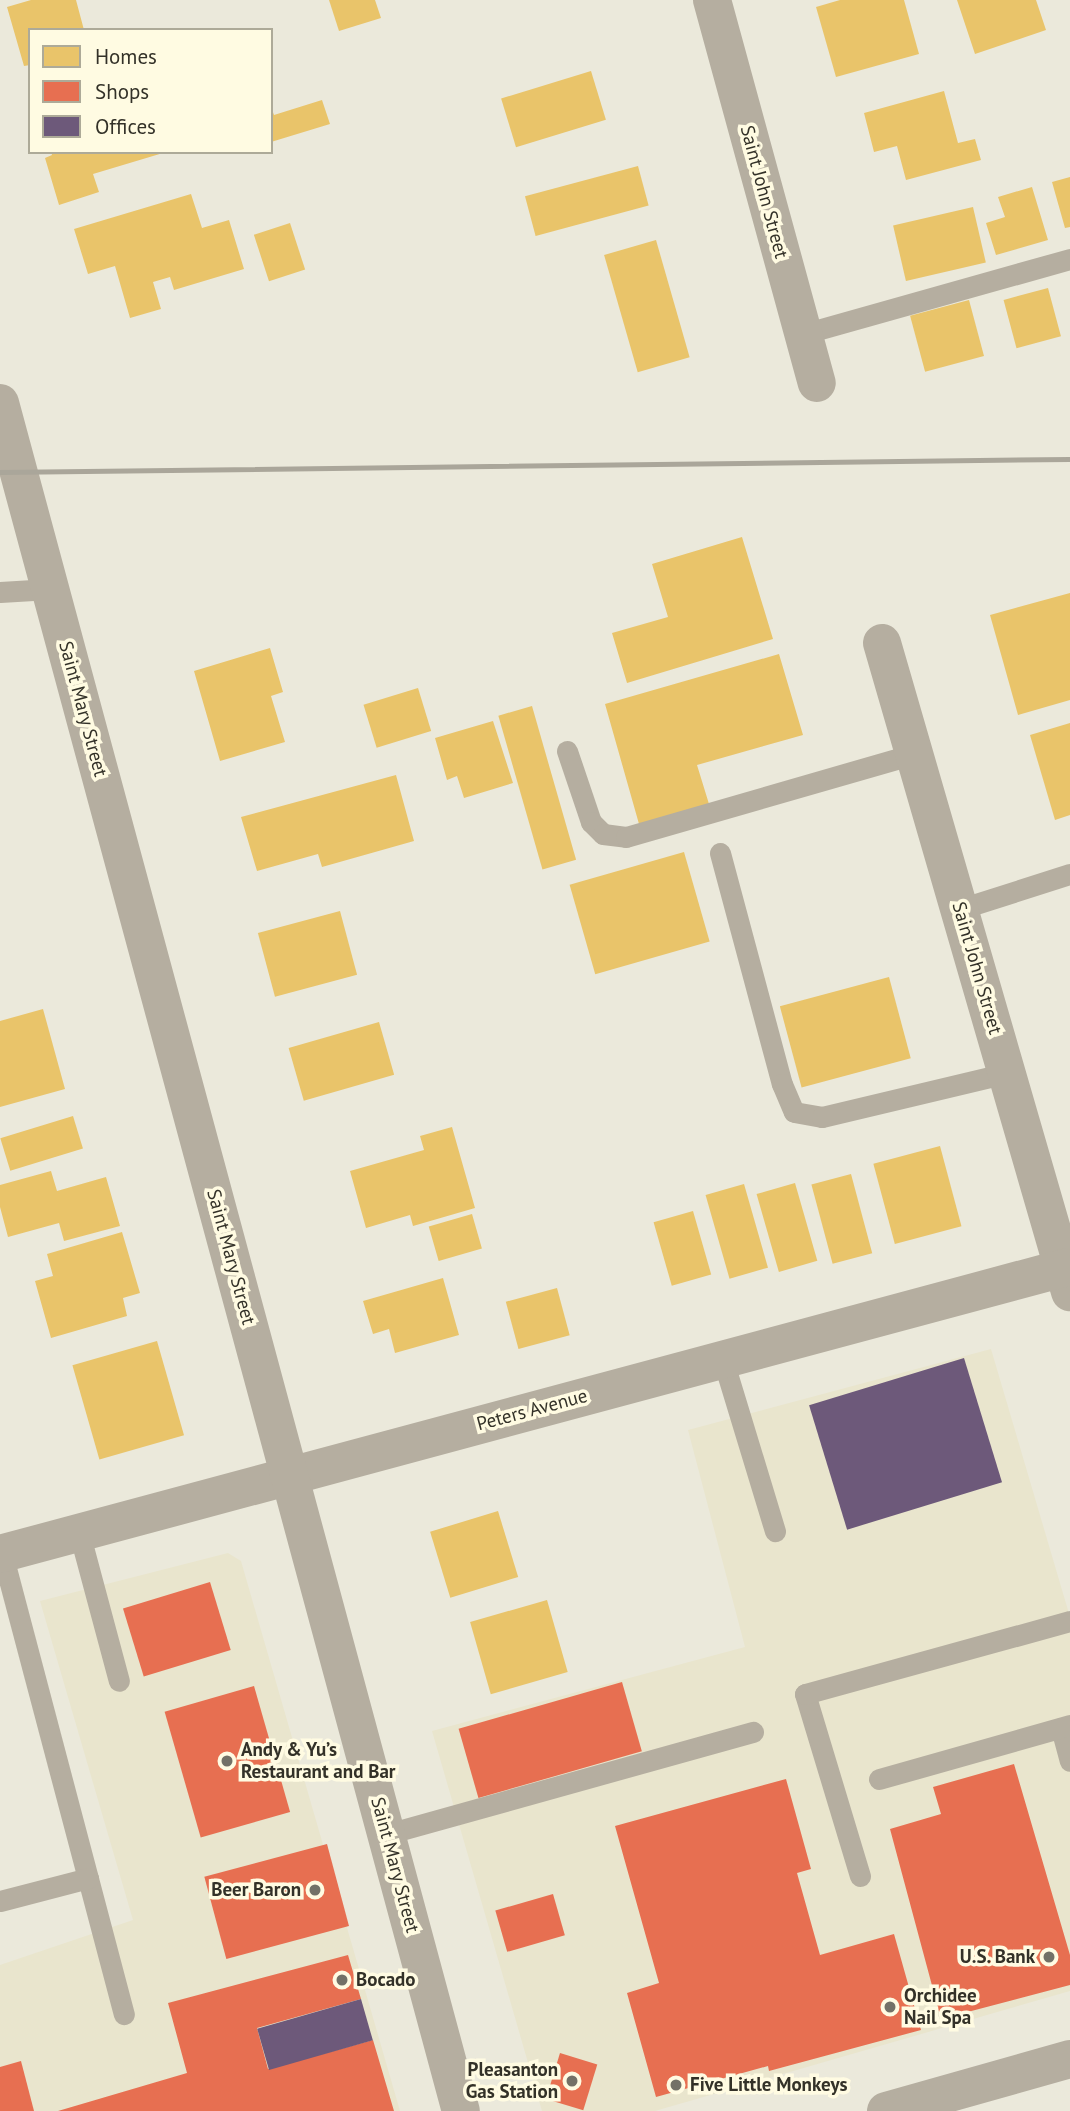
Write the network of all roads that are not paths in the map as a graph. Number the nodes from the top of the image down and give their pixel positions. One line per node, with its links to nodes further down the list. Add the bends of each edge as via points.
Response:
1 (712, 0): 3 (street, Saint John Street)
2 (1070, 259): 3 (lane)
3 (803, 334): 4 (street, Saint John Street)
4 (817, 383)
5 (0, 402): 6 (street, Saint Mary Street)
6 (50, 589): 7 (lane); 17 (street, Saint Mary Street)
7 (0, 592)
8 (882, 643): 10 (street, Saint John Street)
9 (567, 751): 10 (lane, via 591,822 603,834 626,837)
10 (914, 754): 13 (street, Saint John Street)
11 (720, 853): 14 (lane, via 782,1084 794,1112 822,1117)
12 (1070, 874): 13 (lane)
13 (960, 909): 14 (street, Saint John Street)
14 (1007, 1073): 15 (street, Saint John Street)
15 (1067, 1281): 16 (street, Peters Avenue)
16 (723, 1360): 17 (street, Peters Avenue); 18 (lane)
17 (290, 1474): 19 (street, Peters Avenue); 27 (street, Saint Mary Street)
18 (775, 1531)
19 (79, 1532): 20 (street, Peters Avenue); 22 (lane)
20 (1, 1553): 29 (lane)
21 (1070, 1621): 28 (lane, via 805,1694)
22 (118, 1681)
23 (1066, 1726): 25 (lane); 26 (lane)
24 (753, 1732): 27 (lane)
25 (1070, 1761)
26 (879, 1779)
27 (387, 1834): 33 (street, Saint Mary Street)
28 (860, 1876)
29 (88, 1878): 30 (lane); 31 (lane)
30 (0, 1901)
31 (124, 2014)
32 (1070, 2059): 34 (street)
33 (461, 2111)
34 (886, 2111)

